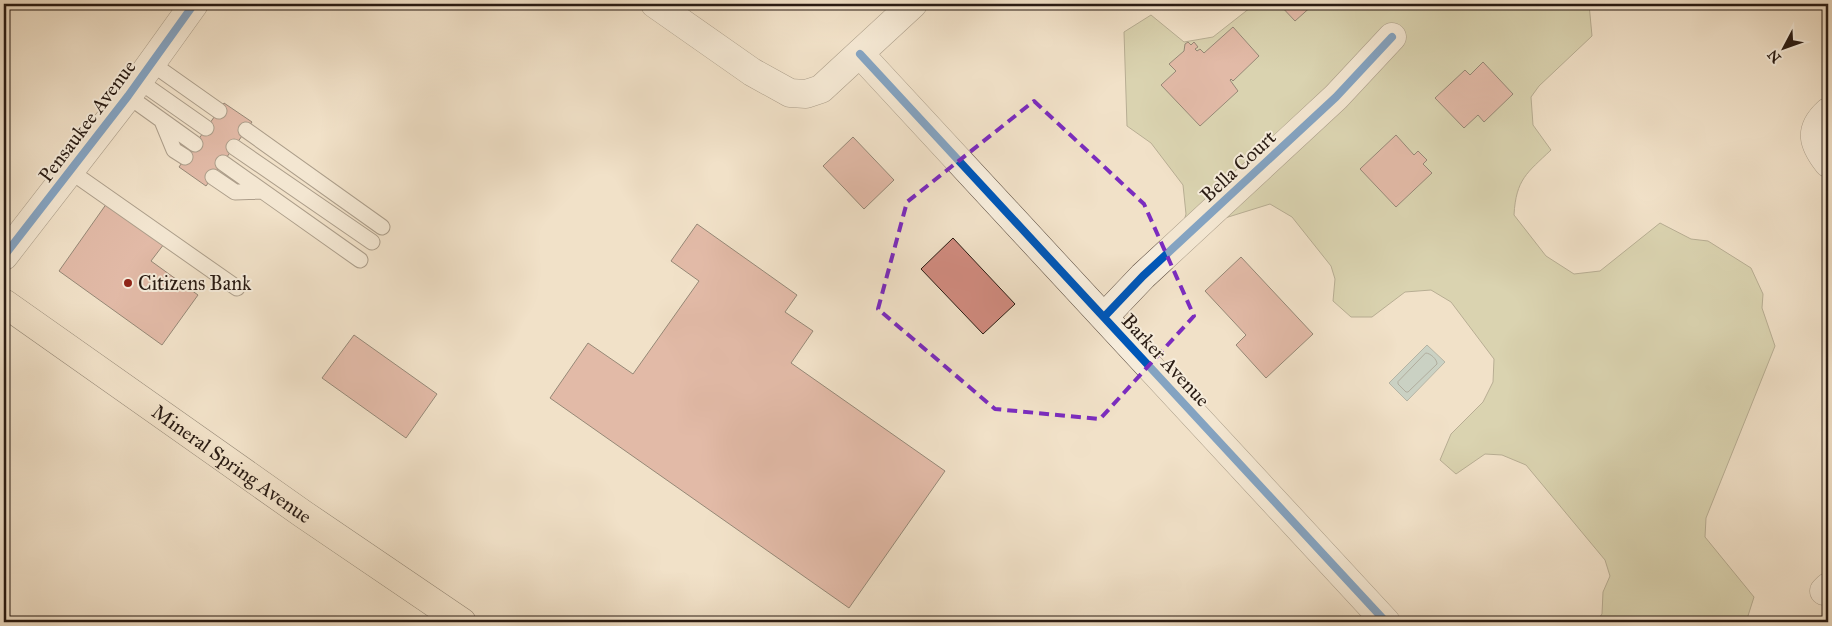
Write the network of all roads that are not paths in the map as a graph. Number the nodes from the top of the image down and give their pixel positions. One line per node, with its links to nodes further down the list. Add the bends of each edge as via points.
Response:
1 (194, 4): 6 (street, Pensaukee Avenue)
2 (654, 4): 5 (street, via 752,72 790,92 806,94 821,89)
3 (913, 4): 5 (street)
4 (1392, 37): 26 (street, Bella Court, via 1336,97 1142,276)
5 (860, 54): 26 (street, Barker Avenue)
6 (139, 80): 7 (lane); 8 (lane); 10 (lane); 17 (street, Pensaukee Avenue)
7 (219, 111)
8 (162, 121): 12 (lane); 14 (lane, via 174,150)
9 (1822, 121): 16 (street, via 1815,145)
10 (206, 128)
11 (246, 130): 20 (lane)
12 (195, 144)
13 (234, 147): 21 (lane)
14 (185, 158)
15 (223, 163): 19 (lane)
16 (1828, 163)
17 (70, 171): 22 (street, Pensaukee Avenue); 24 (lane)
18 (213, 177): 19 (lane, via 234,192)
19 (262, 190): 23 (lane)
20 (382, 226)
21 (372, 242)
22 (4, 256)
23 (360, 260)
24 (237, 288)
25 (4, 303): 27 (main road, Mineral Spring Avenue)
26 (1104, 317): 28 (street, Barker Avenue)
27 (462, 622)
28 (1386, 622)

